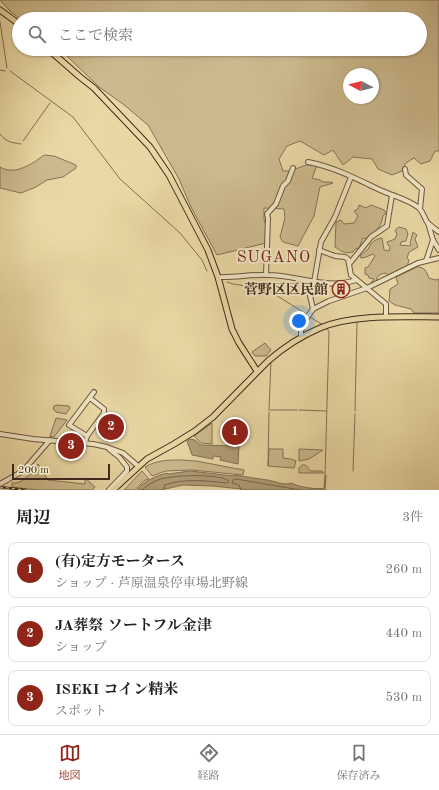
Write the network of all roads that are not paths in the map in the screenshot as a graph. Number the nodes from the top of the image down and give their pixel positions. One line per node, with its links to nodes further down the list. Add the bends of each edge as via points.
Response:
1 (0, 10): 2 (main road)
2 (12, 19)
3 (56, 56): 19 (main road, via 94,88 150,147 189,210)
4 (308, 162): 7 (street, via 333,168)
5 (293, 168): 18 (street, via 276,204 267,214)
6 (405, 169): 9 (street, via 406,175 422,189)
7 (351, 177): 8 (street); 13 (street)
8 (392, 195): 9 (street); 17 (street, via 387,226 371,237)
9 (420, 209): 10 (street)
10 (428, 223): 11 (street); 12 (street)
11 (439, 232)
12 (433, 240): 14 (street); 16 (street)
13 (319, 250): 17 (street, via 345,257); 21 (street)
14 (439, 250)
15 (439, 258): 16 (street)
16 (426, 260): 22 (street)
17 (350, 263): 20 (street, via 351,275)
18 (266, 275): 19 (street, via 229,278); 21 (street, via 288,276)
19 (218, 276): 27 (main road, via 232,329)
20 (356, 280): 21 (street, via 339,284); 22 (street)
21 (314, 282): 23 (street, via 309,291)
22 (368, 288): 23 (street); 24 (street, via 386,304)
23 (313, 309): 26 (street, via 304,322)
24 (386, 317): 25 (main road); 26 (main road, via 335,323)
25 (439, 317)
26 (300, 338): 27 (main road)
27 (257, 371): 35 (main road, via 204,424)
28 (94, 392): 29 (street)
29 (90, 398): 31 (street, via 104,409 104,413); 31 (street, via 69,425)
30 (0, 434): 32 (street)
31 (87, 436): 33 (street)
32 (50, 440): 33 (street); 36 (street, via 23,471)
33 (85, 443): 34 (street)
34 (107, 447): 35 (street, via 123,453); 37 (street, via 127,467 127,472)
35 (138, 466): 38 (main road)
36 (0, 484)
37 (109, 490)
38 (113, 490)

